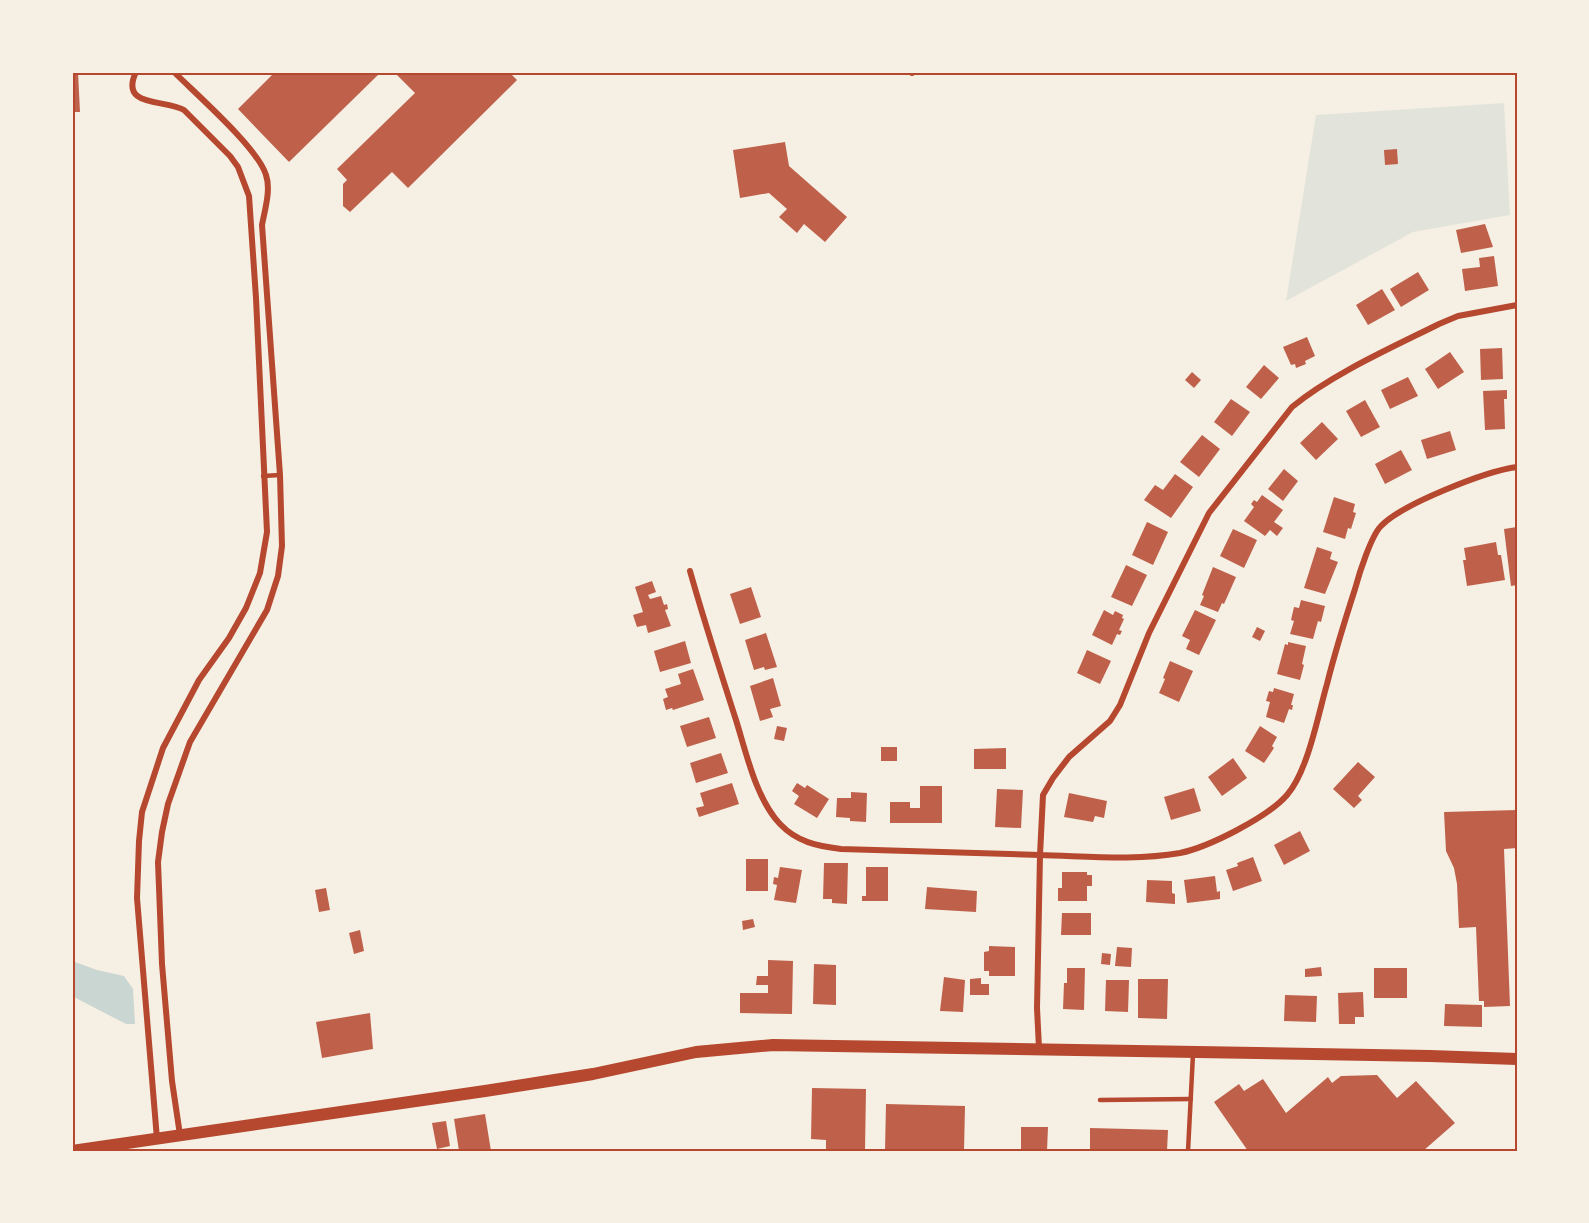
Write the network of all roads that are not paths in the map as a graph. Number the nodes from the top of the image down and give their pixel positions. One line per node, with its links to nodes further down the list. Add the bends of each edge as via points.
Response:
1 (136, 72): 6 (street, via 133,91 141,100 184,110 230,156 249,196)
2 (174, 72): 5 (street, via 256,155 266,174 268,187 262,225)
3 (1517, 305): 8 (street, via 1458,316 1439,324 1306,395 1292,407 1209,513 1110,721 1069,757 1043,795)
4 (1517, 467): 8 (street, via 1475,478 1443,492 1397,514 1380,527 1359,576 1300,771 1288,794 1273,808 1224,836 1181,853)
5 (279, 475): 6 (lane); 14 (street, via 282,546 271,598 190,742 162,832 158,862 162,964)
6 (263, 476): 15 (street, via 267,532 260,573 246,608 199,680 162,748 142,812 137,898)
7 (690, 572): 8 (street, via 753,772 778,823 795,837 816,846 842,849)
8 (1040, 855): 9 (street)
9 (1039, 1048): 10 (main road); 14 (main road, via 811,1044 734,1047 485,1091)
10 (1194, 1051): 11 (main road); 12 (lane)
11 (1517, 1059)
12 (1191, 1099): 13 (lane); 17 (lane)
13 (1100, 1100)
14 (180, 1136): 15 (main road)
15 (158, 1139): 16 (main road)
16 (72, 1151)
17 (1188, 1151)

